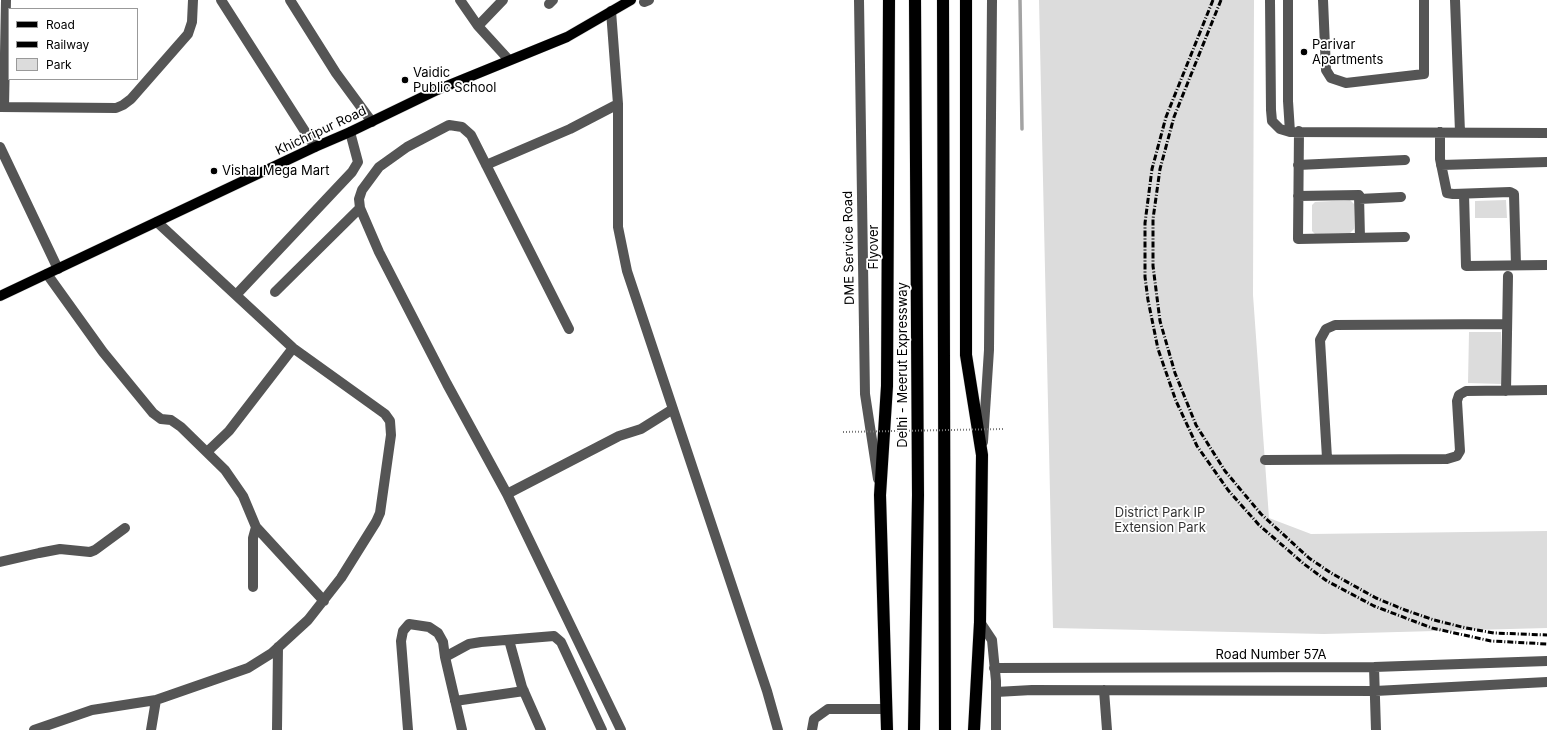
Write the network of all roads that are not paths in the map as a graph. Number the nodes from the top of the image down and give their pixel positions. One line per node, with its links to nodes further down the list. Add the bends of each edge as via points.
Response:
1 (6, 0): 23 (street)
2 (193, 0): 23 (street, via 192,22 188,34 123,105 116,108)
3 (221, 0): 31 (street)
4 (290, 0): 24 (street, via 336,73)
5 (460, 0): 20 (street)
6 (631, 0): 19 (main road, Khichripur Road)
7 (859, 0): 64 (street, DME Service Road, via 865,394)
8 (889, 0): 64 (highway, Flyover, via 887,386)
9 (915, 0): 98 (highway, Delhi - Meerut Expressway, via 918,495)
10 (943, 0): 99 (highway)
11 (966, 0): 60 (highway, via 966,355)
12 (992, 0): 60 (street, via 989,350)
13 (1270, 0): 26 (street, via 1272,121 1276,126)
14 (1288, 0): 26 (street, via 1288,101)
15 (1323, 0): 16 (street, via 1326,70 1331,78 1346,83 1424,74)
16 (1424, 0)
17 (1455, 0): 28 (street)
18 (498, 2): 20 (street)
19 (611, 12): 21 (main road, Khichripur Road, via 567,37); 22 (street)
20 (478, 26): 21 (street)
21 (509, 60): 24 (main road, Khichripur Road, via 437,90)
22 (618, 104): 34 (street, via 570,129); 58 (street, via 618,227 627,271)
23 (2, 107)
24 (372, 122): 25 (main road, Khichripur Road)
25 (350, 132): 31 (main road, Khichripur Road); 51 (street, via 358,162 352,172)
26 (1294, 132): 27 (street); 35 (street)
27 (1440, 132): 28 (street); 36 (street)
28 (1460, 132): 29 (street)
29 (1547, 133)
30 (0, 147): 47 (street)
31 (315, 147): 42 (main road, Khichripur Road)
32 (1405, 160): 35 (street)
33 (1547, 162): 36 (street)
34 (486, 165): 41 (street, via 471,135 462,127 449,125 407,147 379,167 362,190); 54 (street)
35 (1298, 165): 38 (street)
36 (1441, 165): 37 (street, via 1447,193)
37 (1464, 194): 45 (street, via 1514,194); 45 (street, via 1466,266)
38 (1298, 196): 40 (street, via 1359,195); 44 (street, via 1298,239)
39 (1401, 197): 40 (street)
40 (1359, 199): 44 (street)
41 (360, 208): 50 (street); 63 (street, via 379,252)
42 (157, 222): 47 (main road, Khichripur Road); 51 (street)
43 (1405, 237): 44 (street)
44 (1360, 238)
45 (1516, 265): 46 (street)
46 (1547, 265)
47 (58, 268): 48 (main road, Khichripur Road)
48 (47, 274): 52 (main road, Khichripur Road); 59 (street, via 103,352 153,413 181,427)
49 (1508, 276): 53 (street)
50 (275, 292)
51 (236, 295): 55 (street)
52 (0, 296)
53 (1507, 324): 57 (street); 61 (street, via 1335,324 1326,329 1320,340)
54 (569, 329)
55 (292, 348): 59 (street, via 229,431); 69 (street, via 385,414 390,421 391,435 380,513)
56 (1547, 390): 57 (street)
57 (1506, 391): 61 (street, via 1466,391 1459,395 1457,401 1460,451 1456,456 1447,459)
58 (673, 409): 63 (street, via 641,429 619,436); 94 (street)
59 (207, 452): 65 (street, via 225,470 243,496)
60 (982, 455): 70 (highway)
61 (1327, 458): 62 (street)
62 (1265, 460)
63 (507, 494): 93 (street)
64 (880, 495): 82 (highway, Flyover)
65 (256, 527): 68 (street, via 253,538); 69 (street)
66 (125, 528): 67 (street, via 90,552 39,552)
67 (0, 562)
68 (253, 587)
69 (324, 601): 72 (street, via 308,620)
70 (980, 622): 76 (street, via 992,640); 100 (highway)
71 (509, 640): 73 (street, via 469,644); 79 (street); 92 (street, via 554,636 561,642)
72 (278, 647): 83 (street, via 248,668); 88 (street)
73 (445, 656): 84 (street); 89 (street, via 438,632 418,624 409,624 403,631 401,641)
74 (1547, 661): 75 (street, Road Number 57A)
75 (1374, 667): 76 (street, Road Number 57A); 80 (street)
76 (994, 668): 81 (street)
77 (1547, 682): 80 (street)
78 (1104, 690): 80 (street); 81 (street); 102 (street)
79 (524, 691): 84 (street); 91 (street)
80 (1375, 691): 103 (street)
81 (996, 692): 101 (street)
82 (884, 696): 85 (street); 97 (highway, Flyover)
83 (156, 700): 86 (street, via 92,710); 87 (street)
84 (455, 701): 90 (street)
85 (883, 709): 95 (street, via 828,709 814,718); 96 (street)
86 (34, 730)
87 (151, 730)
88 (277, 730)
89 (408, 730)
90 (462, 730)
91 (541, 730)
92 (602, 730)
93 (621, 730)
94 (778, 730)
95 (812, 730)
96 (881, 730)
97 (887, 730)
98 (914, 730)
99 (945, 730)
100 (974, 730)
101 (996, 730)
102 (1107, 730)
103 (1376, 730)

